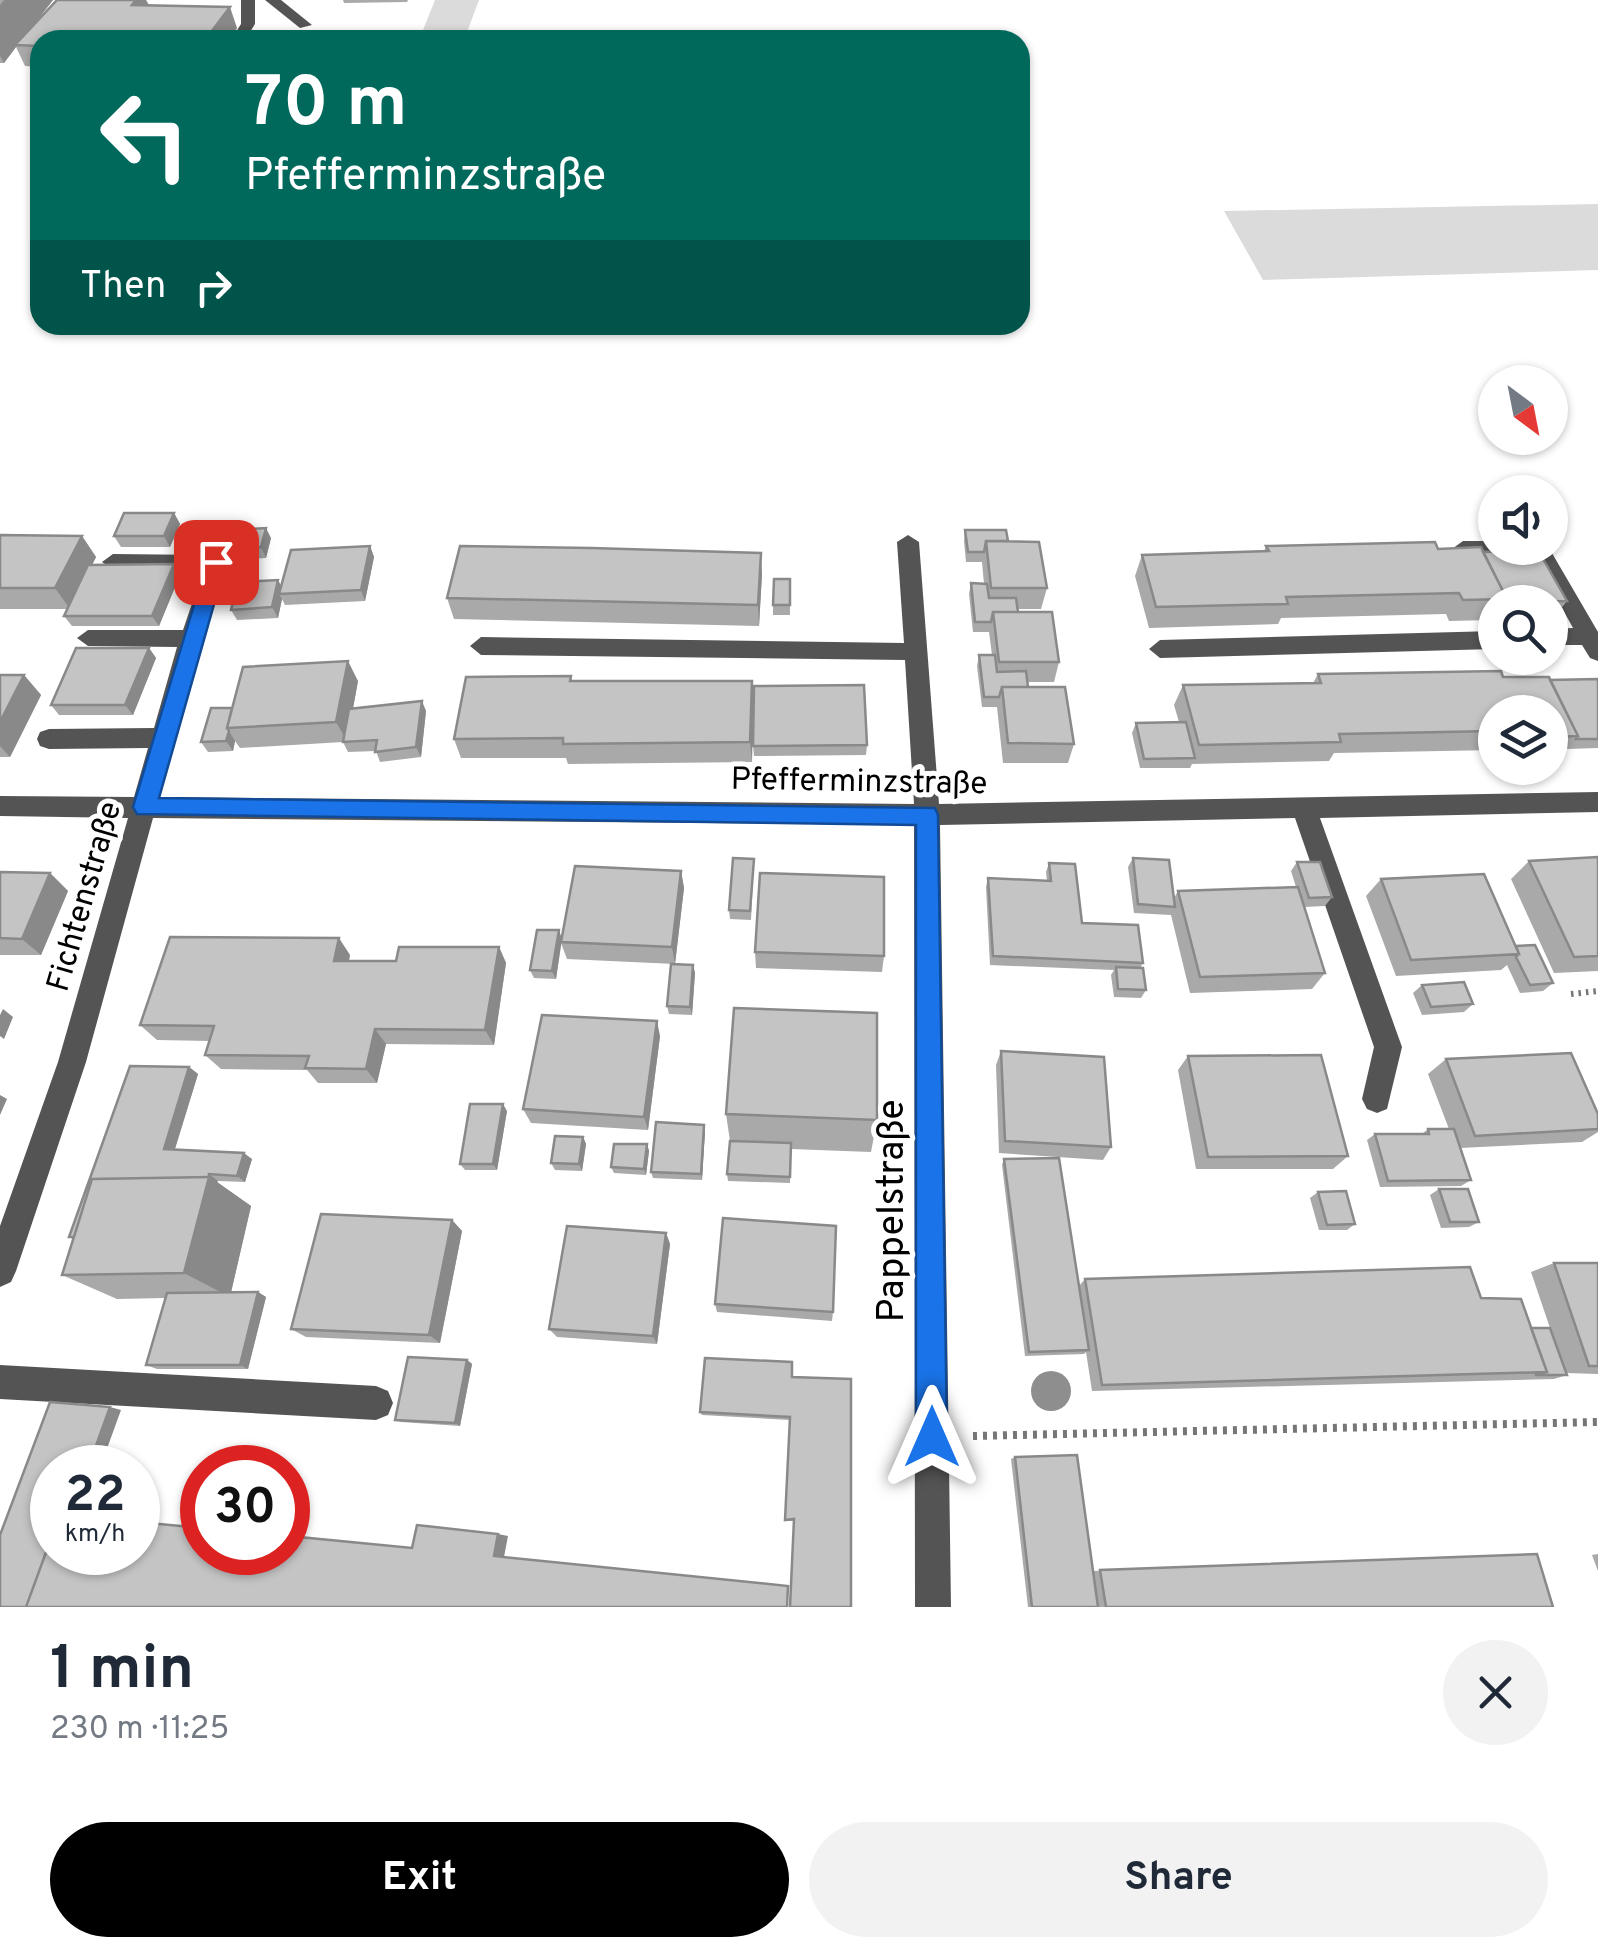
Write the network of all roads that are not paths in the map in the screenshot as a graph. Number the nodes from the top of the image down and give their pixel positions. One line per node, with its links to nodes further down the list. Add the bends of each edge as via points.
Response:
1 (248, 0): 4 (street)
2 (272, 0): 3 (street)
3 (305, 25)
4 (244, 30)
5 (908, 542): 17 (street, Pappelstraße)
6 (1463, 548): 7 (street)
7 (1478, 548)
8 (114, 562): 11 (street, Fichtenstraße, via 221,550)
9 (1549, 565): 14 (street)
10 (88, 638): 11 (street)
11 (192, 639): 19 (street, Fichtenstraße)
12 (1478, 640): 16 (street)
13 (1568, 640): 14 (street)
14 (1593, 644)
15 (481, 646): 17 (street)
16 (1160, 648)
17 (916, 652): 24 (street, Pappelstraße)
18 (48, 738): 19 (street)
19 (164, 738): 22 (street, Fichtenstraße)
20 (1598, 802): 23 (street, Pfefferminzstraße)
21 (0, 806): 22 (street, Pfefferminzstraße)
22 (145, 807): 24 (street, Pfefferminzstraße); 26 (street, Fichtenstraße, via 72,1062)
23 (1304, 808): 24 (street, Pfefferminzstraße); 25 (street, via 1388,1046)
24 (927, 815): 29 (street, Pappelstraße)
25 (1377, 1100)
26 (0, 1272)
27 (0, 1382): 28 (street)
28 (376, 1403)
29 (933, 1607)

